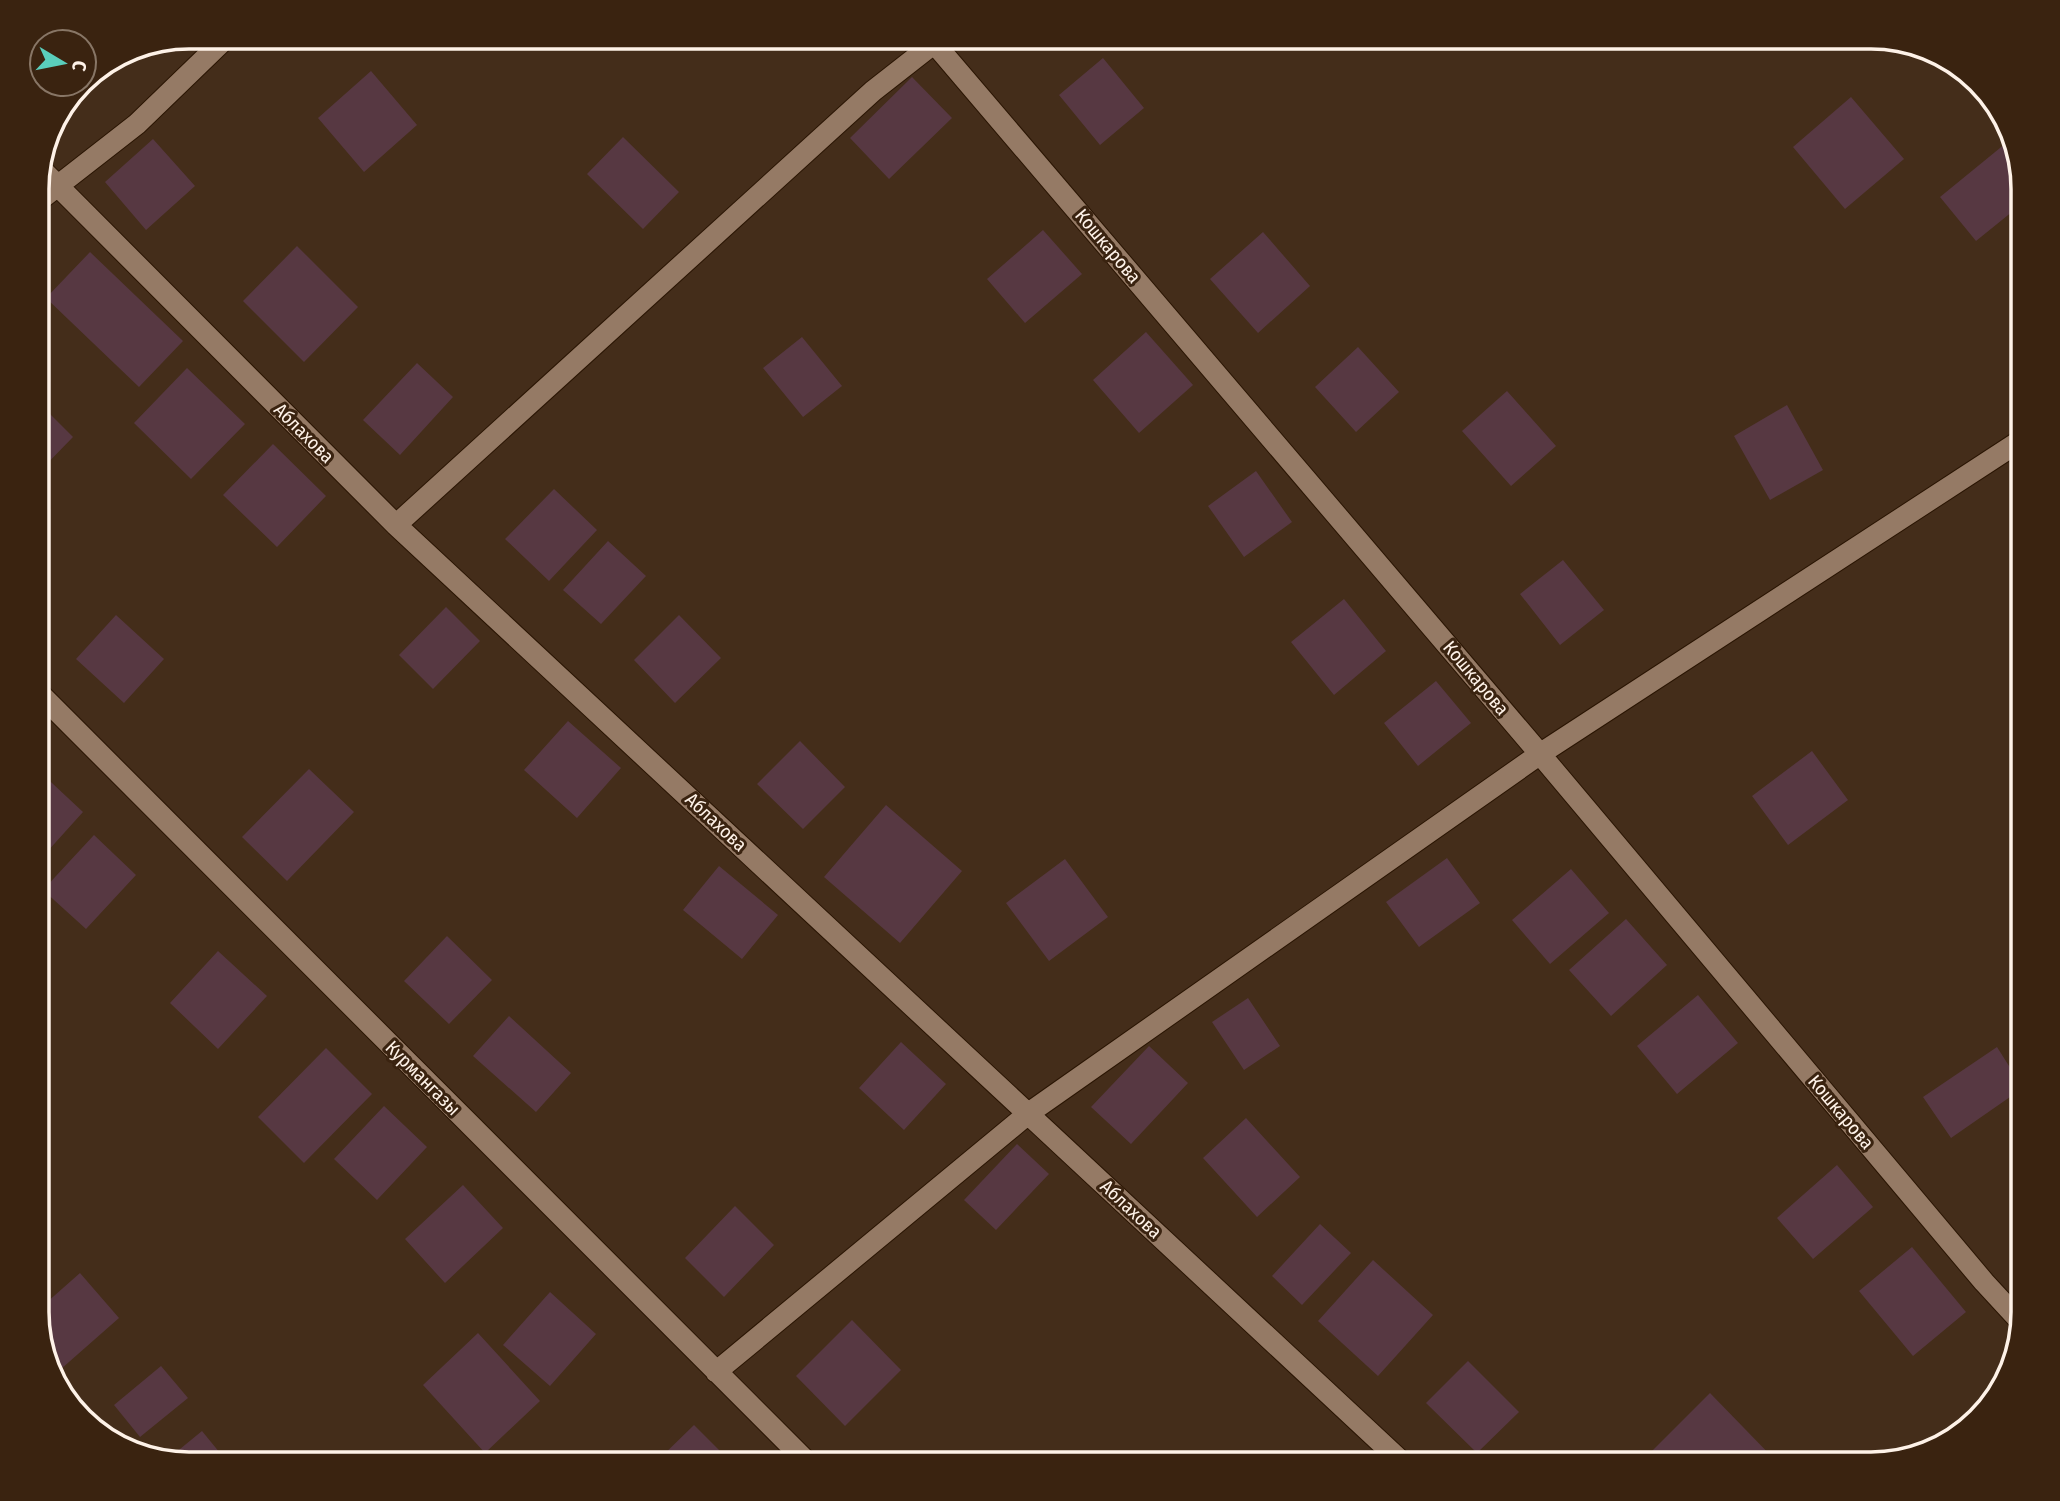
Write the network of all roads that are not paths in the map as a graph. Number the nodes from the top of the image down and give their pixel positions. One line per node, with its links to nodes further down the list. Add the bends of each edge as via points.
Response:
1 (214, 49): 5 (street, via 136,124)
2 (923, 49): 8 (street)
3 (943, 49): 10 (street, Кошкарова)
4 (49, 177): 5 (street, Аблахова)
5 (58, 186): 6 (street); 8 (street, Аблахова)
6 (49, 193)
7 (2011, 447): 10 (street)
8 (396, 525): 11 (street, Аблахова)
9 (49, 703): 13 (street, Курмангазы)
10 (1540, 754): 11 (street); 12 (street, Кошкарова)
11 (1029, 1113): 13 (street); 15 (street, Аблахова)
12 (2011, 1311)
13 (716, 1372): 14 (street, Курмангазы)
14 (796, 1452)
15 (1391, 1452)

